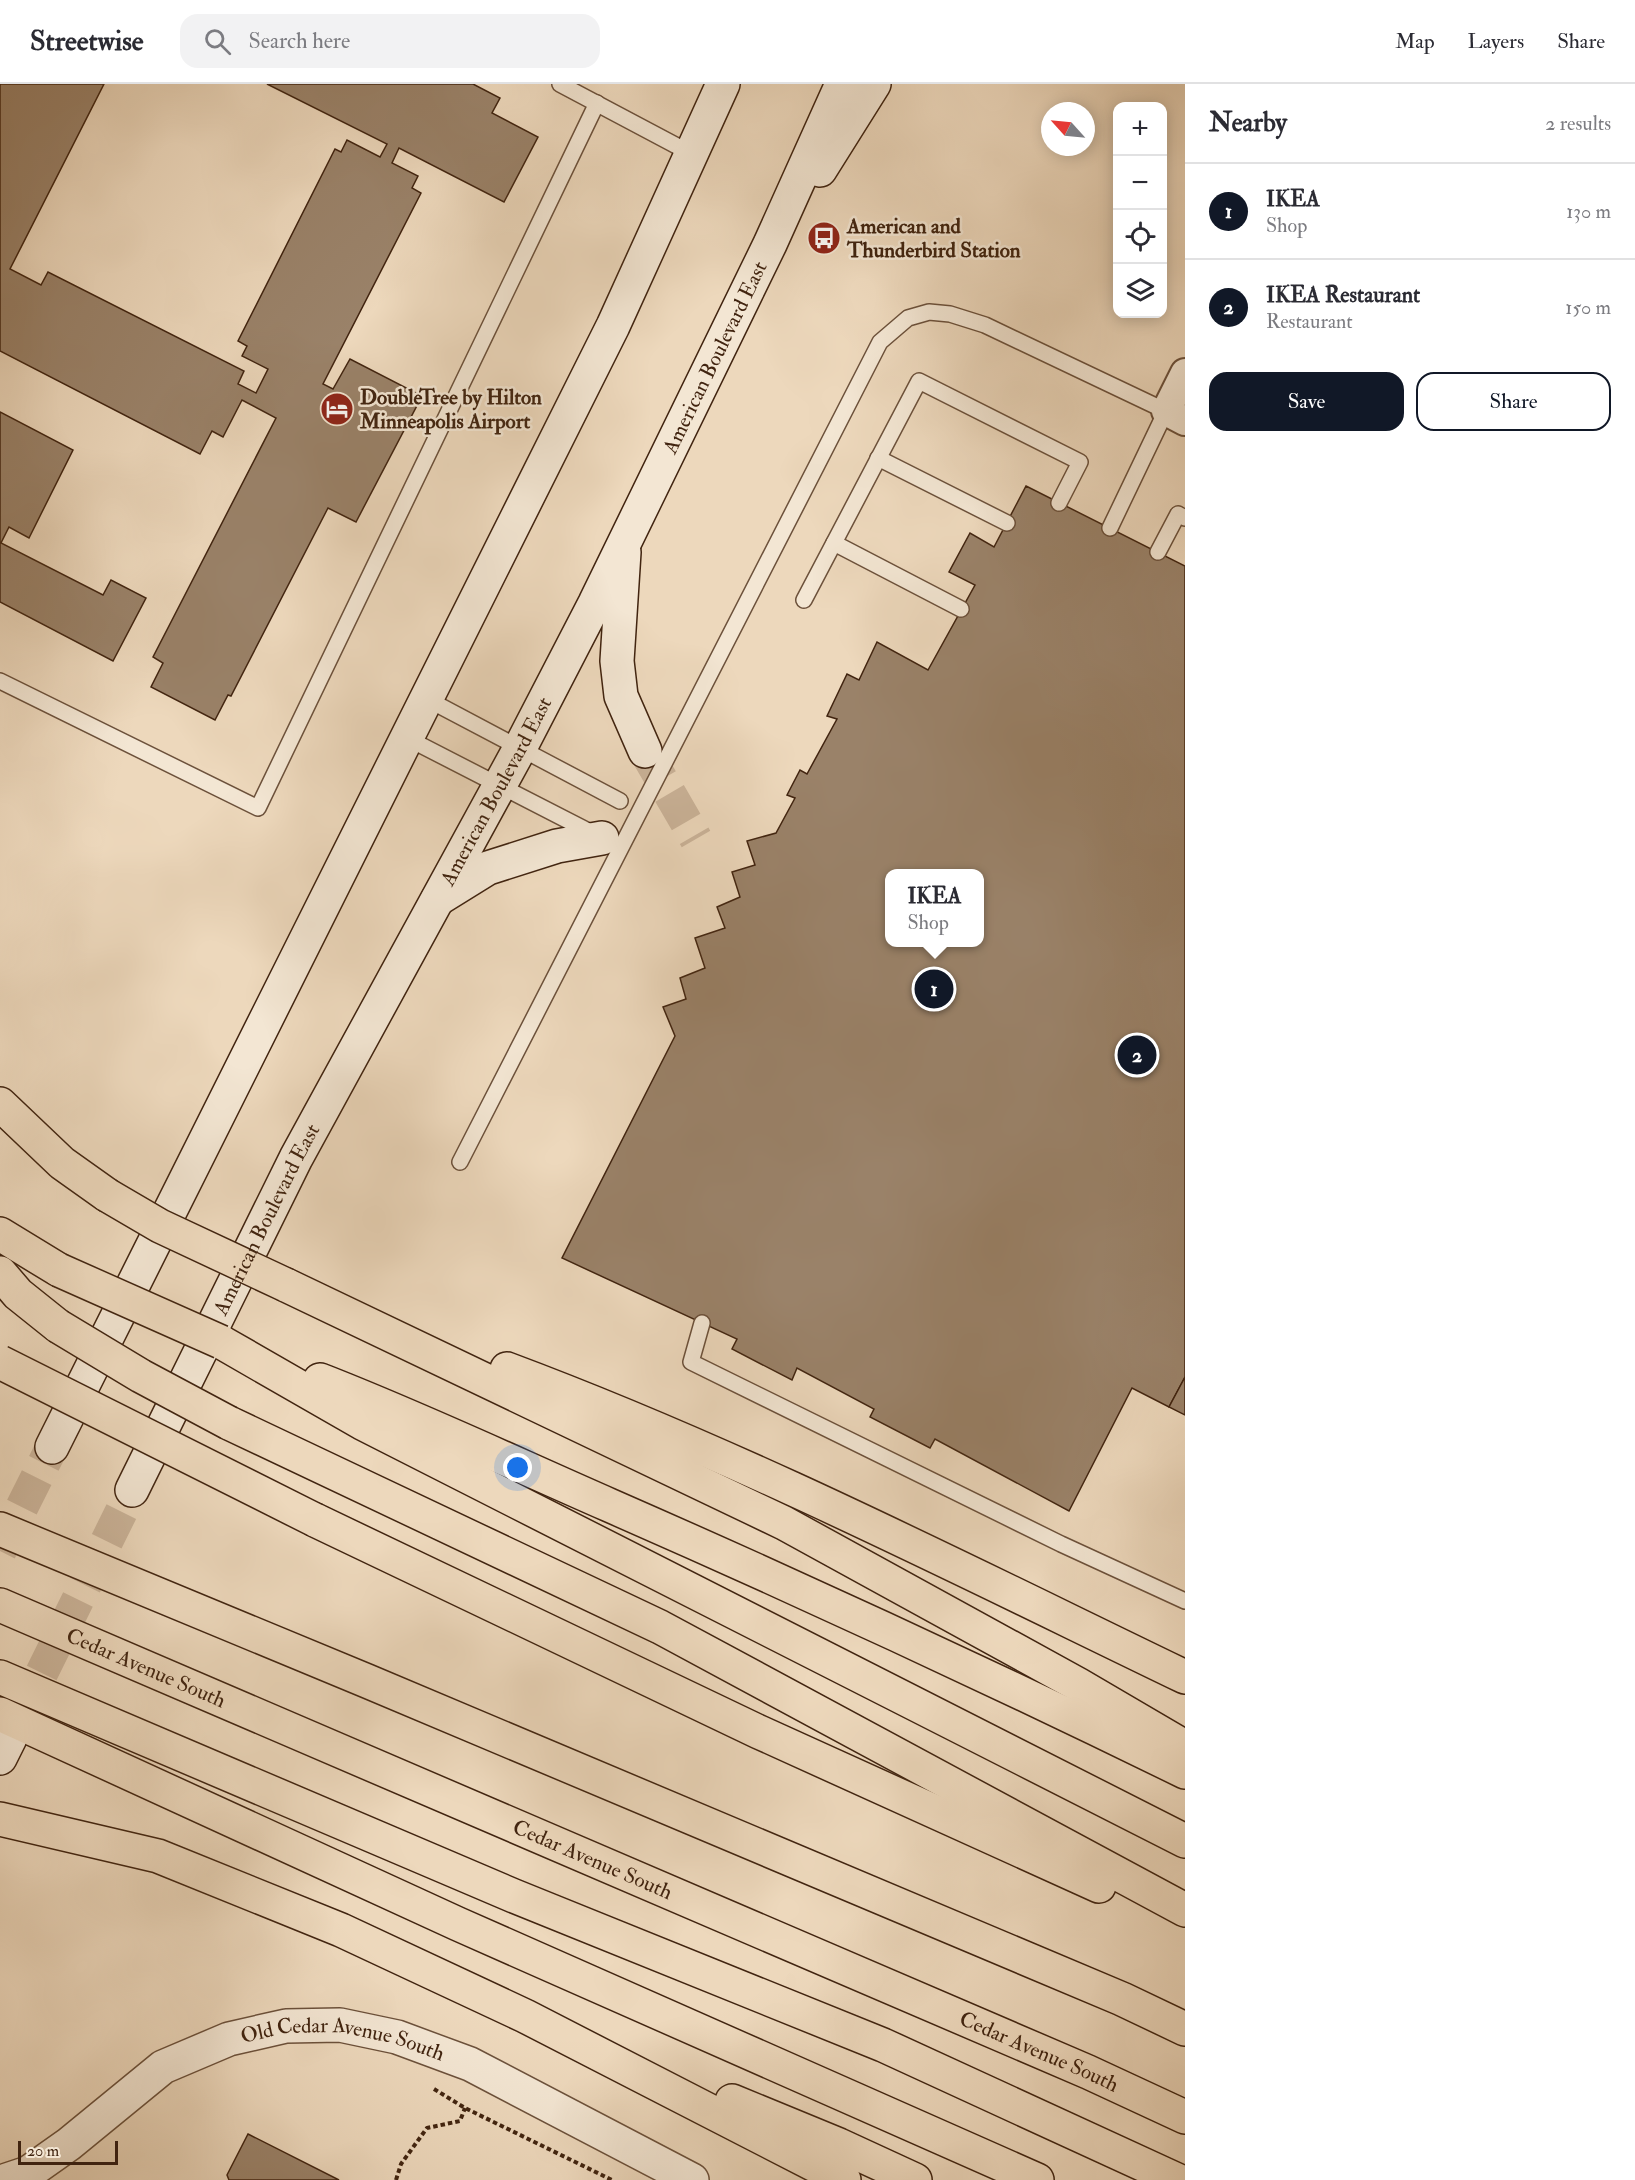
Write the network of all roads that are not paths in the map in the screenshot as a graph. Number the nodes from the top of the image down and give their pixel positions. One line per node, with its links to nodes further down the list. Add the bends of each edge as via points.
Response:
1 (560, 84): 5 (lane)
2 (723, 84): 6 (main road)
3 (842, 84): 7 (main road, American Boulevard East)
4 (874, 84): 7 (main road)
5 (597, 104): 6 (lane); 20 (lane, via 258,807)
6 (692, 154): 21 (main road, via 613,326)
7 (770, 243): 15 (main road, American Boulevard East)
8 (1185, 373): 9 (street)
9 (1175, 416): 14 (lane); 30 (lane, via 985,325 950,314 928,312 908,318 880,342)
10 (878, 458): 11 (lane, via 919,381 1080,462); 13 (lane); 16 (lane)
11 (1059, 503)
12 (1185, 518): 17 (lane, via 1178,514)
13 (1007, 523)
14 (1110, 528)
15 (625, 541): 23 (main road, American Boulevard East); 24 (main road, via 617,661 621,696)
16 (834, 543): 18 (lane); 19 (lane)
17 (1158, 552)
18 (804, 600)
19 (962, 609)
20 (0, 681)
21 (427, 699): 22 (main road); 23 (lane)
22 (407, 738): 25 (lane); 39 (main road)
23 (519, 750): 25 (main road, American Boulevard East); 26 (lane)
24 (645, 752)
25 (499, 785): 27 (lane); 28 (main road, American Boulevard East)
26 (620, 801)
27 (602, 838): 28 (main road, via 557,846 488,868)
28 (437, 900): 40 (main road, American Boulevard East, via 296,1158)
29 (0, 1104): 35 (highway, bridge, via 62,1163 107,1195 160,1226)
30 (460, 1162)
31 (0, 1234): 33 (highway)
32 (0, 1247): 33 (highway)
33 (59, 1270): 38 (highway, bridge)
34 (0, 1273): 51 (highway, bridge, via 18,1294 58,1326 141,1376 229,1423 660,1627)
35 (299, 1291): 45 (highway, via 672,1434 803,1492); 47 (highway, via 784,1523)
36 (702, 1323): 42 (lane, via 691,1362)
37 (0, 1362): 52 (highway, bridge, via 315,1520 759,1732)
38 (368, 1412): 48 (highway, via 775,1579); 50 (highway)
39 (52, 1447)
40 (132, 1490)
41 (0, 1529): 54 (highway, via 367,1680)
42 (1185, 1601)
43 (0, 1605): 56 (highway, Cedar Avenue South, via 1077,2067)
44 (0, 1677): 55 (highway, via 514,1896)
45 (1185, 1677)
46 (3, 1737): 61 (highway, via 458,1924)
47 (1185, 1747)
48 (1185, 1772)
49 (10, 1821): 53 (highway, via 158,1856 341,1930)
50 (1185, 1842)
51 (1185, 1910)
52 (1185, 1926)
53 (525, 2016): 59 (highway); 60 (highway)
54 (1185, 2029)
55 (883, 2045): 62 (highway); 63 (highway)
56 (1185, 2117)
57 (7, 2180): 58 (main road, Old Cedar Avenue South, via 28,2173 69,2144 164,2067 229,2039 308,2025 340,2025 397,2037 470,2064)
58 (692, 2180)
59 (844, 2180)
60 (915, 2180)
61 (1037, 2180)
62 (1145, 2180)
63 (1177, 2180)

